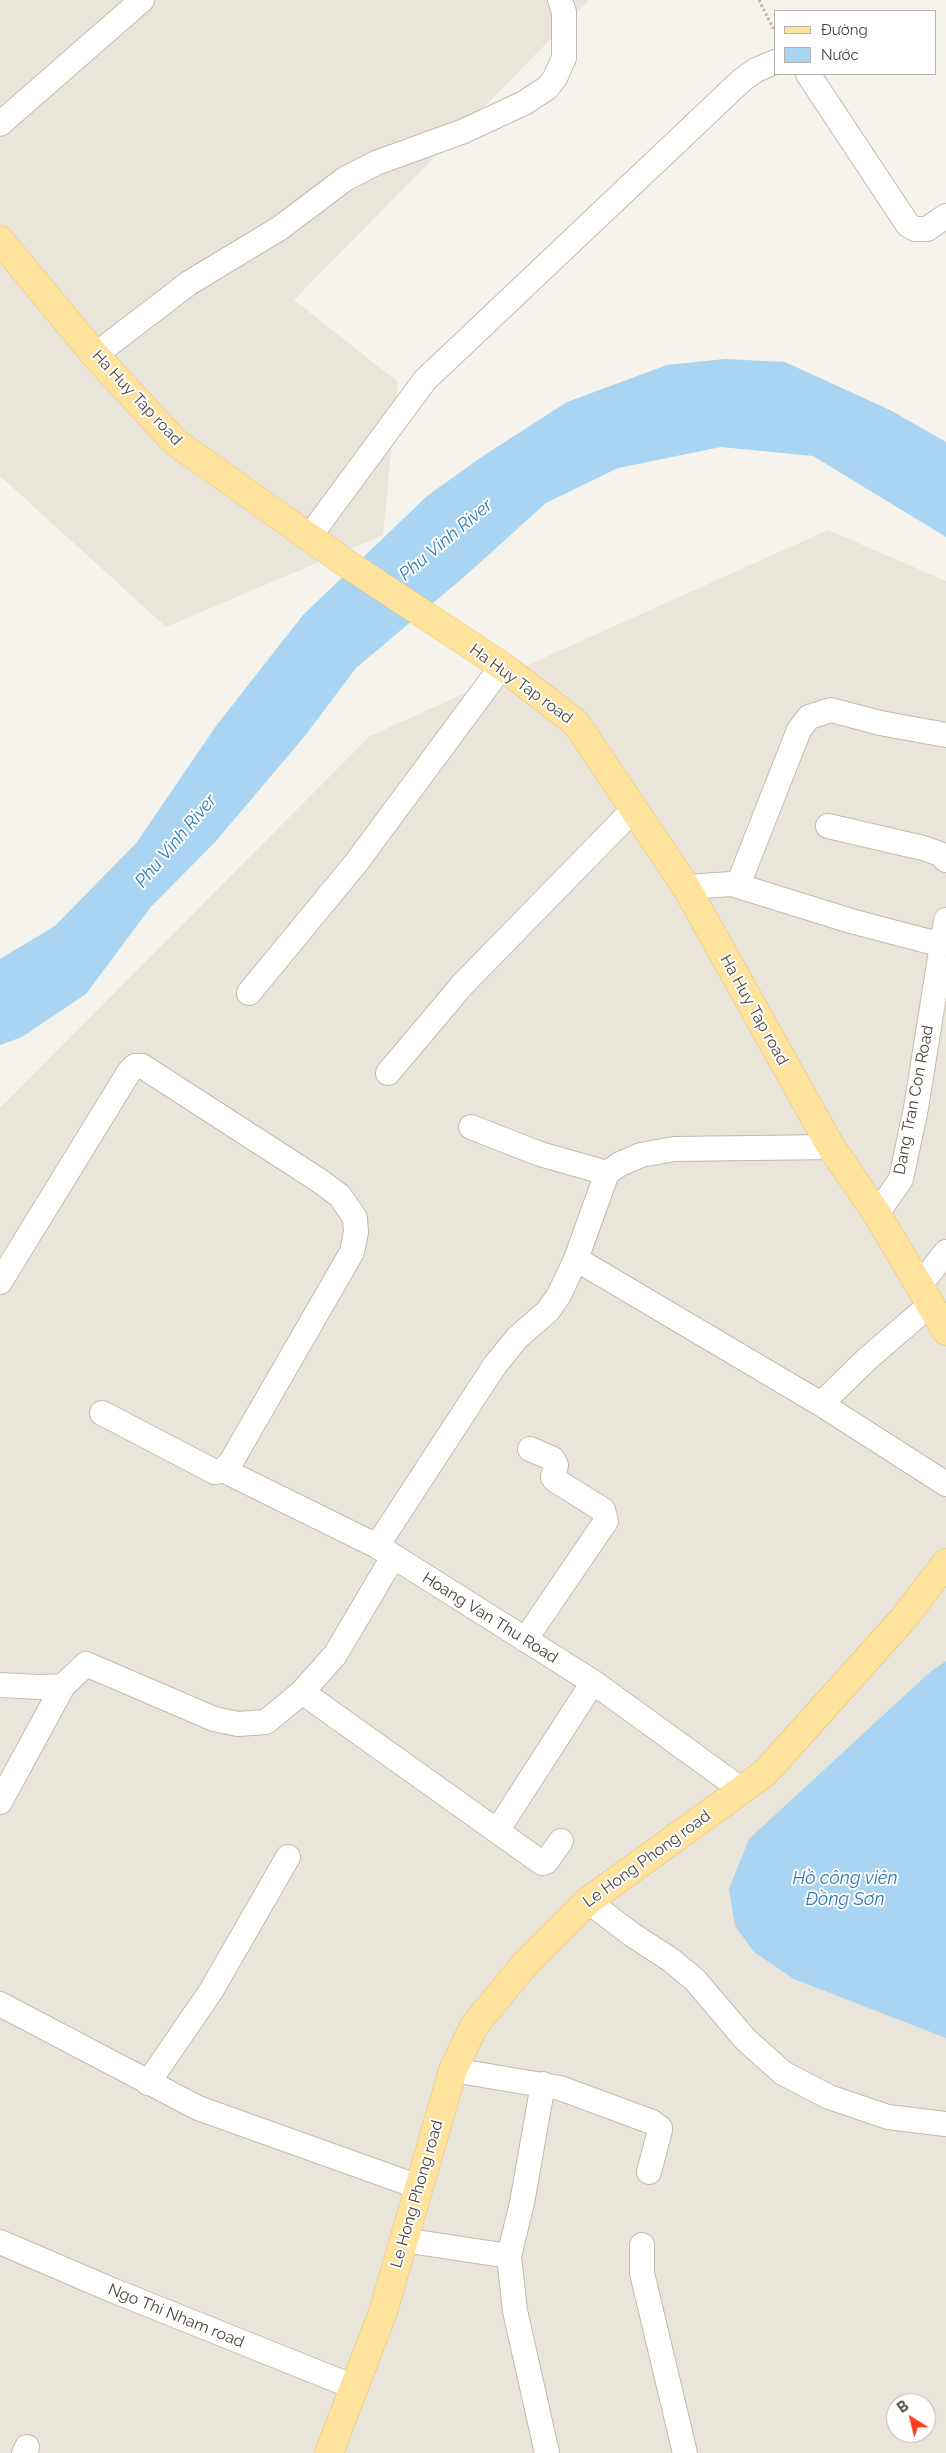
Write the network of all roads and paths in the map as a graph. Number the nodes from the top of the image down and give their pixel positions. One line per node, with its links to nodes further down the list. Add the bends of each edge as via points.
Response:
1 (142, 0): 7 (street)
2 (560, 0): 10 (street, via 564,12 564,58 546,88 524,103 464,131 376,163 345,179 280,228 189,283)
3 (759, 0): 4 (path)
4 (774, 30)
5 (774, 62): 11 (street, via 742,80 425,380)
6 (809, 75): 8 (street, via 908,225 927,229)
7 (0, 124)
8 (946, 216)
9 (0, 240): 10 (main road, Ha Huy Tap road)
10 (95, 355): 11 (main road, Ha Huy Tap road, via 176,442)
11 (309, 537): 12 (main road, Ha Huy Tap road)
12 (502, 666): 14 (main road, Ha Huy Tap road, via 576,723); 21 (street, via 356,863)
13 (946, 736): 17 (street, via 831,710 809,717 798,730)
14 (634, 809): 18 (main road, Ha Huy Tap road); 22 (street, via 463,984)
15 (828, 826): 16 (street, via 923,848 940,854)
16 (946, 860)
17 (738, 885): 18 (street, via 717,883); 20 (street, via 851,921)
18 (686, 887): 24 (main road, Ha Huy Tap road)
19 (946, 920): 20 (street, Dang Tran Con Road)
20 (942, 945): 26 (street, Dang Tran Con Road, via 916,1108 901,1178)
21 (248, 993)
22 (388, 1073)
23 (471, 1127): 25 (street, via 540,1154)
24 (831, 1147): 25 (street, via 674,1148 642,1155); 26 (main road, Ha Huy Tap road)
25 (607, 1173): 28 (street)
26 (877, 1214): 30 (main road, Ha Huy Tap road)
27 (946, 1252): 30 (street)
28 (576, 1259): 32 (street); 37 (street, via 559,1296 548,1311 518,1337 495,1364)
29 (0, 1282): 35 (street, via 135,1066 142,1066 340,1196 355,1218 352,1252 231,1462)
30 (926, 1294): 31 (main road, Ha Huy Tap road); 32 (street)
31 (946, 1331)
32 (821, 1404): 36 (street)
33 (102, 1413): 35 (street, Hoang Van Thu Road, via 214,1472)
34 (530, 1449): 39 (street, via 553,1459 556,1465 552,1476 555,1480 603,1510 606,1521)
35 (223, 1470): 37 (street, Hoang Van Thu Road)
36 (946, 1484)
37 (385, 1552): 39 (street, Hoang Van Thu Road); 43 (street, via 335,1655)
38 (946, 1563): 44 (main road, Le Hong Phong road, via 902,1619 765,1773)
39 (525, 1640): 40 (street, Hoang Van Thu Road)
40 (592, 1682): 44 (street, Hoang Van Thu Road); 46 (street)
41 (0, 1685): 42 (street)
42 (63, 1686): 43 (street, via 86,1664 214,1719 238,1724 266,1722); 45 (street)
43 (302, 1692): 46 (street)
44 (742, 1790): 49 (main road, Le Hong Phong road)
45 (0, 1802)
46 (497, 1831): 47 (street, via 542,1863)
47 (561, 1841)
48 (288, 1857): 52 (street, via 211,1991)
49 (588, 1901): 51 (main road, Le Hong Phong road, via 525,1964 474,2026); 54 (street, via 695,1980 745,2040 783,2073 830,2097 888,2117)
50 (0, 2004): 52 (street)
51 (453, 2070): 53 (street); 56 (main road, Le Hong Phong road)
52 (148, 2083): 56 (street, via 198,2108)
53 (543, 2084): 55 (street, via 587,2097 660,2128); 60 (street)
54 (946, 2124)
55 (649, 2172)
56 (419, 2187): 57 (main road, Le Hong Phong road)
57 (403, 2240): 60 (street); 61 (main road, Le Hong Phong road, via 383,2312)
58 (0, 2242): 61 (street, Ngo Thi Nham road)
59 (642, 2245): 64 (street, via 642,2273)
60 (509, 2256): 63 (street, via 515,2311)
61 (354, 2387): 62 (main road, Le Hong Phong road)
62 (329, 2453)
63 (547, 2453)
64 (684, 2453)

